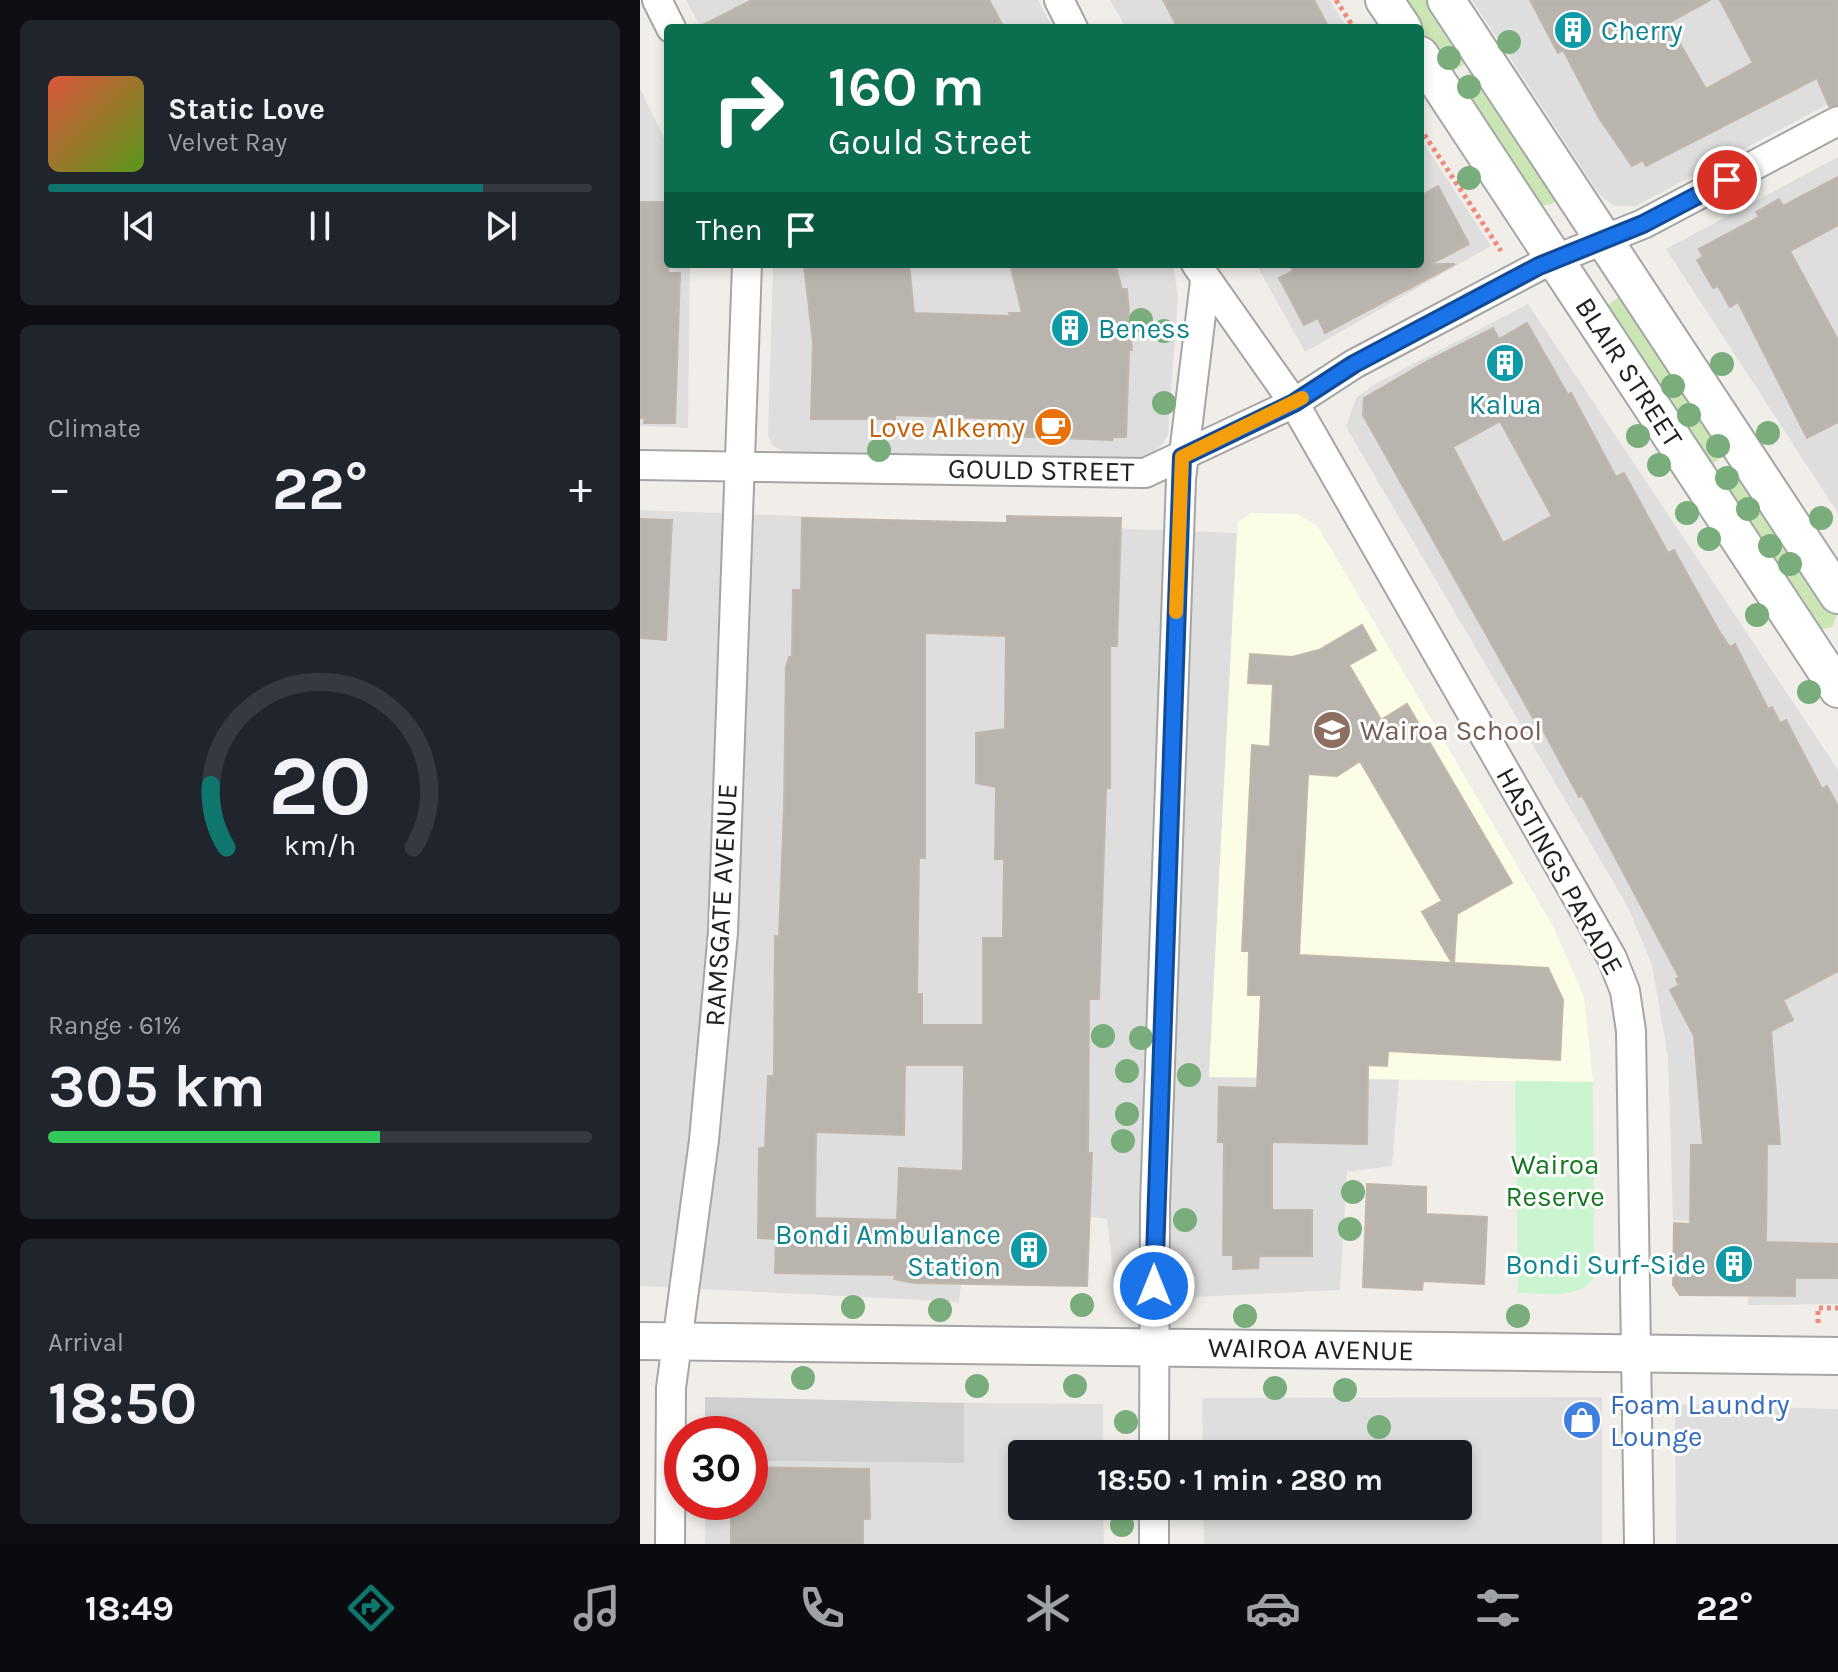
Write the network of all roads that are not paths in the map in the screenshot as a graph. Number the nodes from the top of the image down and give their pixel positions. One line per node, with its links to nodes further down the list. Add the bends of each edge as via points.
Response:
1 (657, 0): 5 (street)
2 (1059, 0): 6 (street)
3 (1384, 0): 7 (street)
4 (1446, 0): 10 (street, BLAIR STREET)
5 (669, 24)
6 (1071, 24)
7 (1400, 24)
8 (1424, 61): 11 (street, BLAIR STREET)
9 (1838, 121): 10 (street, GOULD STREET)
10 (1604, 241): 11 (street, GOULD STREET); 18 (street, BLAIR STREET)
11 (1555, 260): 14 (street, GOULD STREET, via 1354,364); 19 (street, BLAIR STREET)
12 (747, 268): 17 (street, RAMSGATE AVENUE)
13 (1200, 272): 14 (street, HASTINGS PARADE); 15 (street, HASTINGS PARADE)
14 (1294, 403): 15 (street, GOULD STREET); 23 (street, HASTINGS PARADE, via 1612,958 1625,991 1631,1031)
15 (1182, 457): 17 (street, GOULD STREET, via 1145,473); 22 (street, HASTINGS PARADE)
16 (640, 465): 17 (street, GOULD STREET)
17 (741, 468): 21 (street, RAMSGATE AVENUE, via 723,932)
18 (1838, 595)
19 (1832, 667)
20 (640, 1341): 21 (street, WAIROA AVENUE)
21 (678, 1342): 22 (street, WAIROA AVENUE); 27 (street, RAMSGATE AVENUE, via 671,1388)
22 (1153, 1346): 23 (street, WAIROA AVENUE); 25 (street, HASTINGS PARADE)
23 (1637, 1354): 24 (street, WAIROA AVENUE); 29 (street, HASTINGS PARADE)
24 (1838, 1356)
25 (1154, 1440)
26 (1154, 1520): 28 (street)
27 (670, 1544)
28 (1154, 1544)
29 (1639, 1544)

